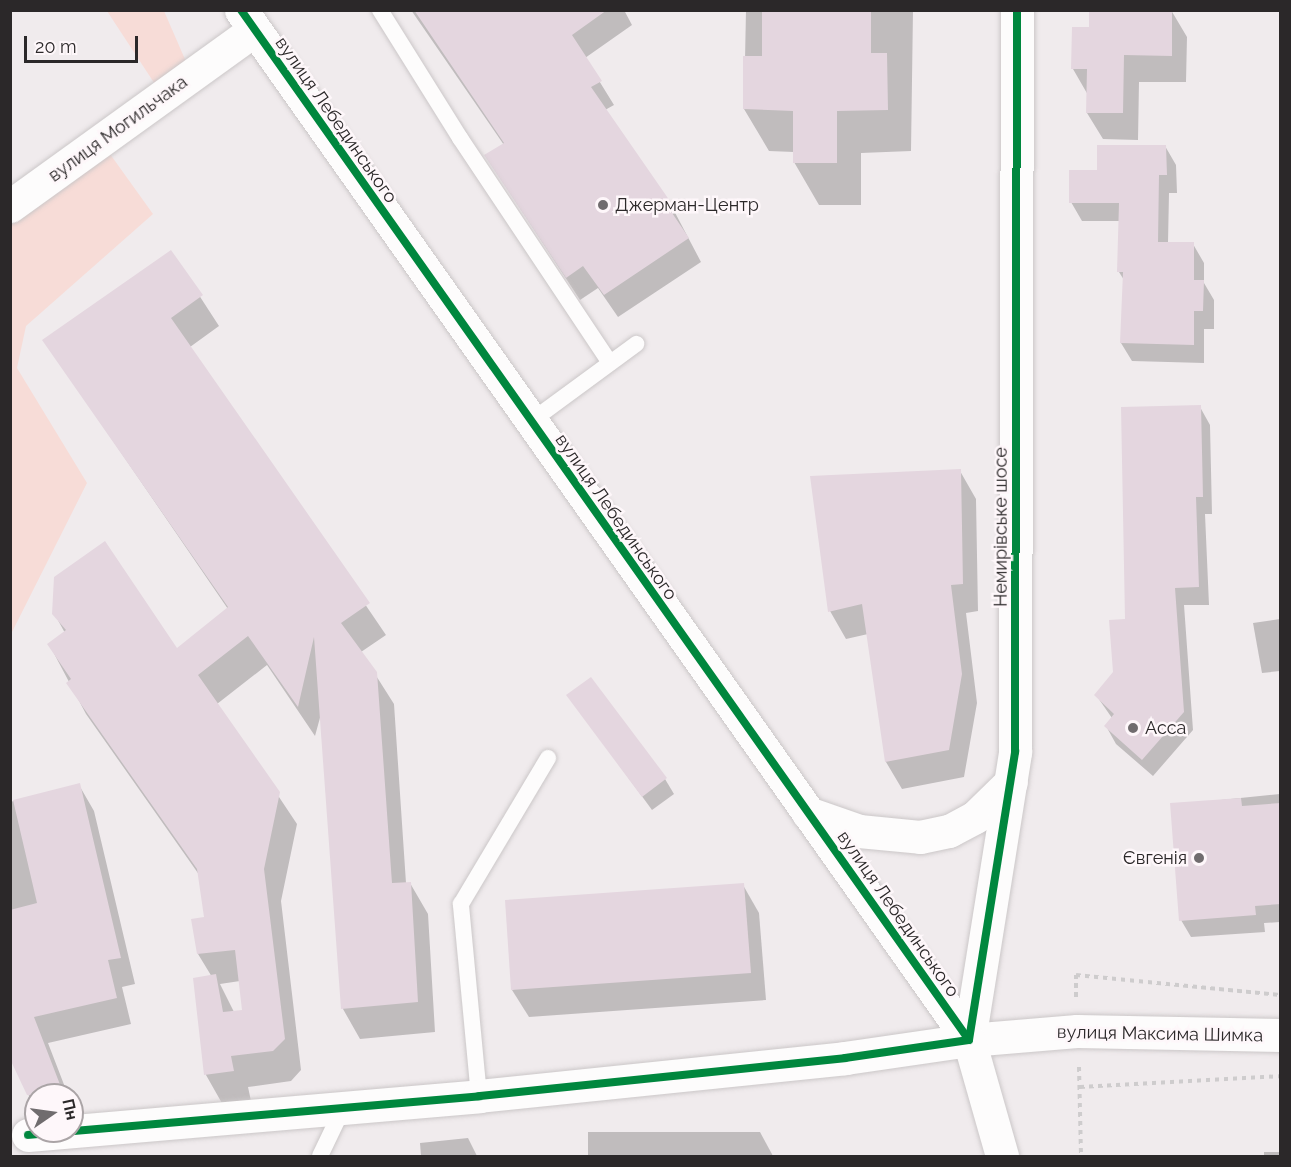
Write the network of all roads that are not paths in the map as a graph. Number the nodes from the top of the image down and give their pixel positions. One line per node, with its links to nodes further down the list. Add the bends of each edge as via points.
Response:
1 (380, 10): 6 (lane)
2 (1017, 10): 9 (street, Немирівське шосе, via 1015,752)
3 (247, 20): 4 (street, вулиця Могильчака); 7 (street, вулиця Лебединського)
4 (10, 206)
5 (636, 344): 6 (lane)
6 (610, 363): 7 (lane)
7 (531, 422): 10 (street, вулиця Лебединського)
8 (548, 758): 13 (lane, via 461,904)
9 (1011, 782): 10 (street, via 975,817 949,831 920,837 859,831); 12 (street, Немирівське шосе)
10 (808, 813): 12 (street, вулиця Лебединського)
11 (1281, 1035): 12 (street, вулиця Максима Шимка, via 1077,1030)
12 (969, 1040): 13 (street, вулиця Максима Шимка, via 845,1058); 17 (street, Немирівське шосе)
13 (479, 1096): 14 (street, вулиця Максима Шимка)
14 (344, 1108): 15 (street, вулиця Максима Шимка); 16 (lane)
15 (19, 1136)
16 (320, 1156)
17 (1002, 1156)

